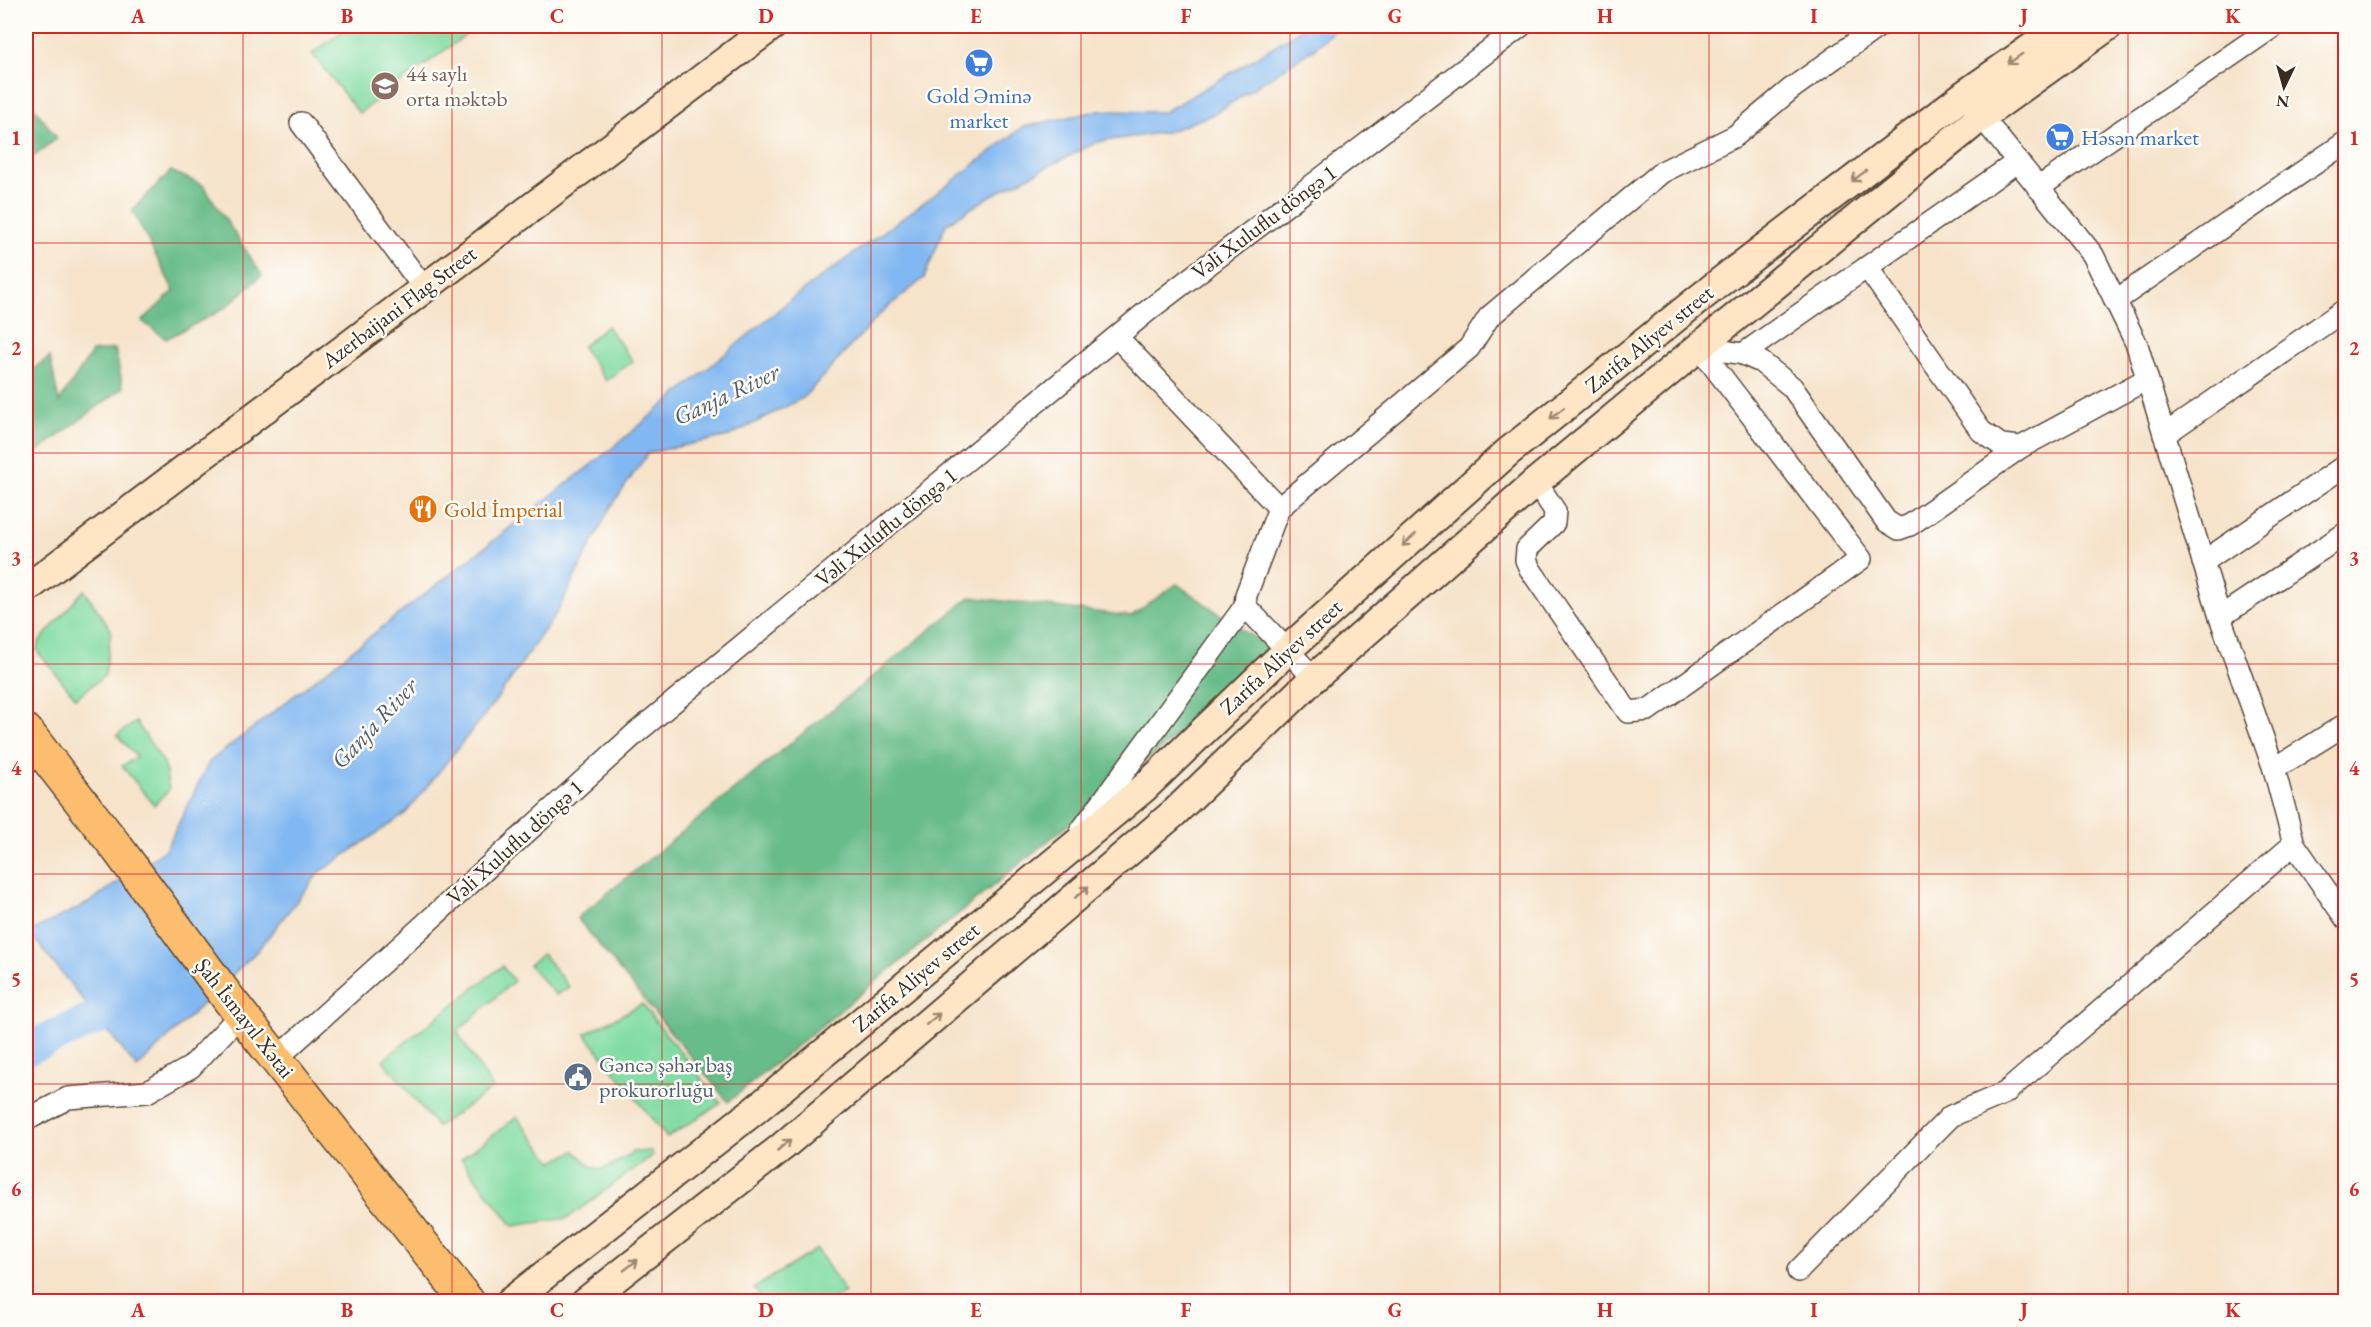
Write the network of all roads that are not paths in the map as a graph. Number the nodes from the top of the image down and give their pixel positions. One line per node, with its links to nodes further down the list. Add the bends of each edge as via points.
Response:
1 (772, 26): 13 (street, Azerbaijani Flag Street)
2 (1521, 26): 16 (street, Vəli Xuluflu döngə 1)
3 (1879, 26): 24 (street, via 1791,88 1735,136 1662,172 1489,317 1469,348)
4 (2063, 26): 7 (street, Zarifa Aliyev street, one-way to 7)
5 (2108, 26): 7 (street, Zarifa Aliyev street)
6 (2274, 26): 11 (street)
7 (1972, 106): 10 (street); 17 (street, Zarifa Aliyev street); 30 (street, Zarifa Aliyev street, one-way to 30, via 1720,282 1508,452)
8 (301, 123): 13 (street)
9 (2346, 142): 14 (street)
10 (2017, 162): 11 (street); 12 (street)
11 (2038, 188): 14 (street, via 2093,255)
12 (1867, 267): 18 (street); 21 (street, via 1981,431 2001,445)
13 (424, 288): 27 (street, Azerbaijani Flag Street)
14 (2115, 301): 19 (street, via 2137,345)
15 (2346, 309): 20 (street)
16 (1117, 337): 24 (street); 39 (street, Vəli Xuluflu döngə 1, via 637,732)
17 (1699, 347): 18 (street); 23 (street, Zarifa Aliyev street); 23 (street, via 1861,559 1648,710 1628,712 1526,560 1527,549 1554,523 1555,511)
18 (1743, 354): 21 (street, via 1761,362 1792,387 1886,521 1899,529)
19 (2147, 379): 20 (street); 21 (street)
20 (2164, 435): 26 (street)
21 (2021, 447)
22 (2346, 465): 26 (street)
23 (1536, 483): 31 (street, Zarifa Aliyev street)
24 (1279, 508): 28 (street)
25 (2346, 533): 29 (street)
26 (2203, 562): 29 (street)
27 (26, 589)
28 (1245, 606): 30 (street); 36 (street)
29 (2220, 617): 34 (street)
30 (1286, 651): 31 (street); 36 (street, Zarifa Aliyev street, via 1144,788)
31 (1314, 678): 44 (street, Zarifa Aliyev street, one-way to 31, via 782,1147 1165,821)
32 (2346, 724): 34 (street)
33 (26, 731): 38 (main road, Şah İsmayıl Xətai)
34 (2274, 769): 35 (street)
35 (2294, 844): 37 (street); 41 (street, via 2005,1093 1951,1116)
36 (1064, 854): 43 (street, Zarifa Aliyev street, via 755,1110)
37 (2346, 919)
38 (235, 1006): 39 (main road, Şah İsmayıl Xətai); 40 (street, via 191,1067 147,1092 68,1098)
39 (276, 1059): 42 (main road, Şah İsmayıl Xətai)
40 (26, 1120)
41 (1798, 1271)
42 (468, 1302)
43 (510, 1302)
44 (585, 1302)

